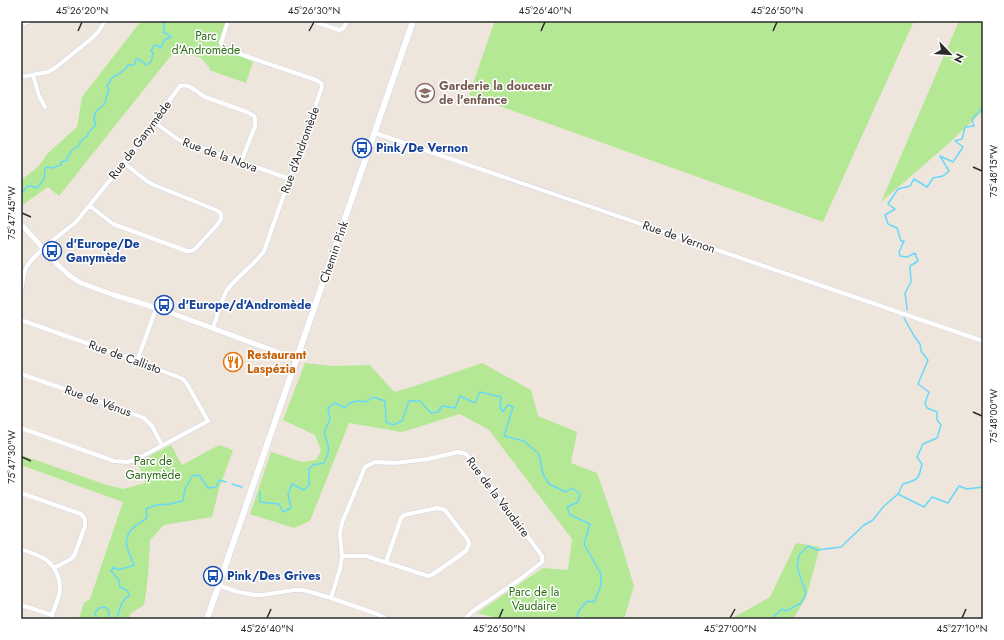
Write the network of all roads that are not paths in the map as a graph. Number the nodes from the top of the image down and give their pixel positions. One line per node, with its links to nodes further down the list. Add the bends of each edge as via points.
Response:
1 (22, 21): 2 (street)
2 (32, 21)
3 (105, 21): 8 (street, via 91,39 55,68)
4 (228, 21): 15 (street, Rue d'Andromède, via 222,40 224,48 321,83 318,100)
5 (312, 21): 6 (street, via 339,30)
6 (347, 21)
7 (413, 21): 12 (main road, Chemin Pink)
8 (33, 75): 9 (street); 10 (street)
9 (21, 77)
10 (45, 107)
11 (154, 122): 13 (street, Rue de la Nova, via 179,140); 13 (street, Rue de Ganymède, via 182,85 188,86 200,95 248,112 254,116 255,123); 14 (street, Rue de Ganymède)
12 (375, 133): 23 (street, Rue de Vernon); 24 (main road, Chemin Pink)
13 (241, 162): 15 (street, Rue de la Nova)
14 (124, 163): 16 (street, Rue de Ganymède); 16 (street, via 154,186 215,210 221,214 220,222 195,249 187,251 113,224)
15 (290, 180): 22 (street, Rue d'Andromède, via 264,251 224,296)
16 (90, 206): 18 (street, Rue de Ganymède, via 76,222)
17 (21, 224): 18 (street)
18 (44, 249): 19 (street, Rue de Ganymède, via 25,270); 20 (street, via 64,271 81,282)
19 (21, 293)
20 (156, 308): 22 (street); 25 (street)
21 (21, 320): 25 (street, Rue de Callisto)
22 (213, 328): 24 (street)
23 (983, 341)
24 (296, 359): 34 (main road, Chemin Pink)
25 (137, 361): 28 (street, Rue de Callisto, via 183,379 208,421)
26 (21, 374): 28 (street, Rue de Vénus, via 144,418 152,426)
27 (21, 428): 28 (street, via 118,462 133,460)
28 (162, 445)
29 (21, 493): 33 (street, via 80,514 85,519 74,556)
30 (21, 549): 33 (street, via 43,557)
31 (342, 556): 32 (street, via 366,556); 35 (street, Rue de la Vaudaire); 40 (street, Rue de la Vaudaire, via 342,523 365,467 375,462 395,464 458,452 466,454 542,556 542,562)
32 (386, 562): 32 (street, via 428,576 466,551 469,544 445,510 437,508 404,514)
33 (54, 568): 37 (street, via 60,588)
34 (218, 585): 35 (street, via 255,595 303,590); 38 (main road, Chemin Pink)
35 (330, 598): 39 (street)
36 (21, 605): 37 (street)
37 (51, 617)
38 (207, 619)
39 (387, 619)
40 (465, 619)

